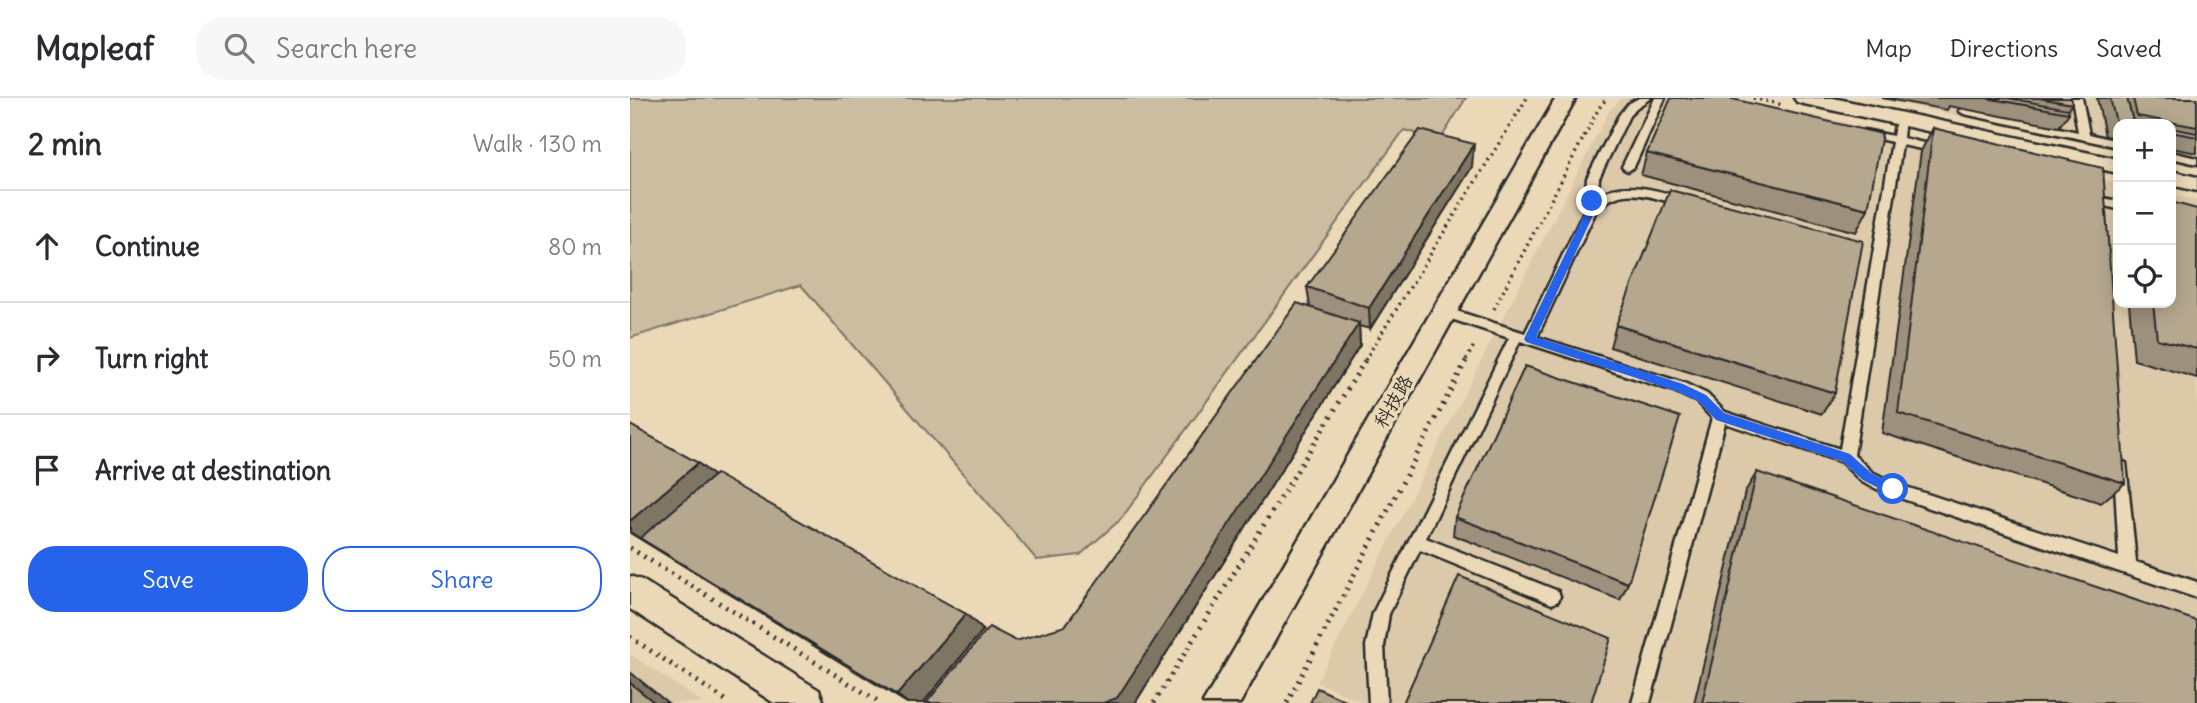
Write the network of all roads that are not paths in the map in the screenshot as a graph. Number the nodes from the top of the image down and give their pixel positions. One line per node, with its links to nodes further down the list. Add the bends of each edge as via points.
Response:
1 (1566, 98): 24 (street, 科技路)
2 (1647, 98): 22 (lane, via 1628,110 1619,126 1594,178)
3 (1660, 98): 15 (lane)
4 (1804, 98): 7 (street)
5 (2077, 98): 9 (lane)
6 (1964, 111): 9 (lane)
7 (1899, 130): 8 (lane); 11 (lane); 14 (street); 27 (lane, via 1873,253)
8 (1857, 131)
9 (2084, 137): 10 (lane)
10 (2113, 143)
11 (1952, 153)
12 (2176, 156): 13 (lane)
13 (2197, 161)
14 (2113, 165)
15 (1628, 167)
16 (2176, 179): 17 (street)
17 (2197, 184)
18 (2098, 188): 19 (lane)
19 (2104, 202): 21 (lane); 23 (lane)
20 (1690, 204): 22 (lane, via 1626,190 1604,196)
21 (2113, 204)
22 (1591, 209): 25 (lane)
23 (2104, 215)
24 (1444, 312): 25 (lane); 35 (street, 科技路)
25 (1523, 337): 26 (lane, via 1679,387 1702,398); 29 (lane)
26 (1720, 416): 27 (lane); 37 (lane)
27 (1846, 457): 30 (lane, via 1867,477 1893,489)
28 (2120, 459): 30 (lane)
29 (1415, 541): 33 (lane); 36 (lane, via 1376,629)
30 (2128, 567): 31 (lane)
31 (2197, 590)
32 (630, 591): 34 (street)
33 (1552, 596)
34 (806, 703)
35 (1221, 703)
36 (1378, 703)
37 (1641, 703)

